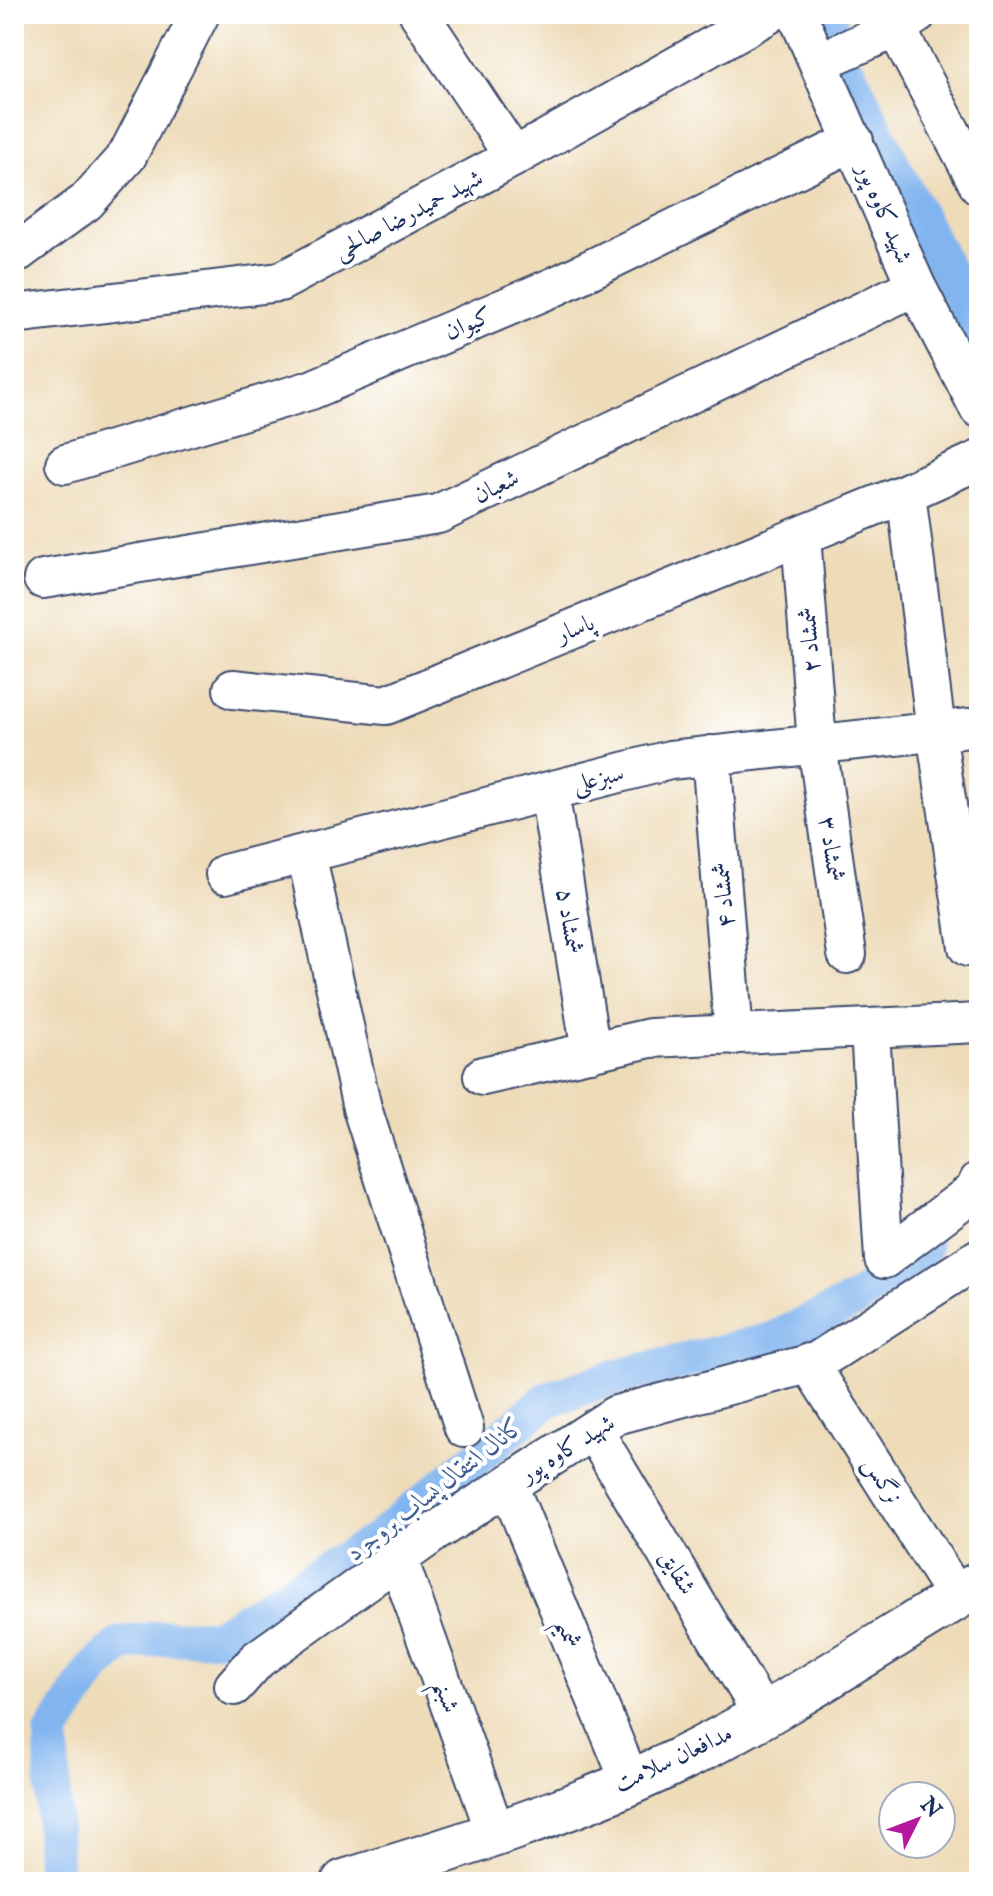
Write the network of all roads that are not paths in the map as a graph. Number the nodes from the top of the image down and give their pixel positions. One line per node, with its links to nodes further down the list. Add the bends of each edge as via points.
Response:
1 (200, 14): 10 (street, via 127,156 86,202)
2 (419, 14): 8 (street)
3 (769, 14): 8 (street, شهید حمیدرضا صالحی)
4 (797, 14): 6 (street, شهید کاوه پور)
5 (902, 19): 6 (street); 9 (street)
6 (819, 62): 7 (street, شهید کاوه پور)
7 (854, 141): 11 (street, شهید کاوه پور); 15 (street, کیوان, via 556,286 311,390)
8 (514, 157): 12 (street, شهید حمیدرضا صالحی, via 280,282)
9 (979, 185)
10 (14, 255)
11 (916, 286): 13 (street, شهید کاوه پور); 18 (street, شعبان, via 438,514)
12 (14, 314)
13 (979, 408)
14 (979, 460): 16 (street, پاسار)
15 (65, 464)
16 (906, 493): 17 (street, پاسار); 21 (street)
17 (801, 536): 19 (street, پاسار, via 386,705); 22 (street, شمشاد ۲)
18 (43, 579)
19 (233, 689)
20 (979, 727): 21 (street, سبزعلی)
21 (936, 731): 22 (street, سبزعلی); 27 (street)
22 (817, 744): 23 (street, سبزعلی); 28 (street, شمشاد ۳)
23 (711, 755): 24 (street, سبزعلی, via 670,760); 31 (street, شمشاد ۴)
24 (549, 791): 25 (street, سبزعلی); 32 (street, شمشاد ۵)
25 (306, 853): 26 (street, سبزعلی); 37 (street, via 362,1108)
26 (225, 874)
27 (968, 947)
28 (847, 954)
29 (979, 1023): 30 (street)
30 (870, 1030): 31 (street); 34 (street, via 884,1259 975,1190)
31 (734, 1035): 32 (street, via 650,1038)
32 (591, 1052): 33 (street)
33 (483, 1076)
34 (979, 1181)
35 (979, 1258): 36 (street, شهید کاوه پور)
36 (809, 1363): 38 (street, شهید کاوه پور, via 616,1415); 41 (street, نرگس)
37 (464, 1428)
38 (593, 1430): 39 (street, شهید کاوه پور); 43 (street, شقایق)
39 (508, 1485): 40 (street, شهید کاوه پور); 44 (street, شمیم)
40 (398, 1559): 42 (street, شهید کاوه پور, via 258,1659); 45 (street, شبنم)
41 (968, 1591): 43 (street, مدافعان سلامت)
42 (234, 1686)
43 (763, 1715): 44 (street, مدافعان سلامت)
44 (630, 1781): 45 (street, مدافعان سلامت)
45 (496, 1834): 46 (street, مدافعان سلامت)
46 (344, 1882)

